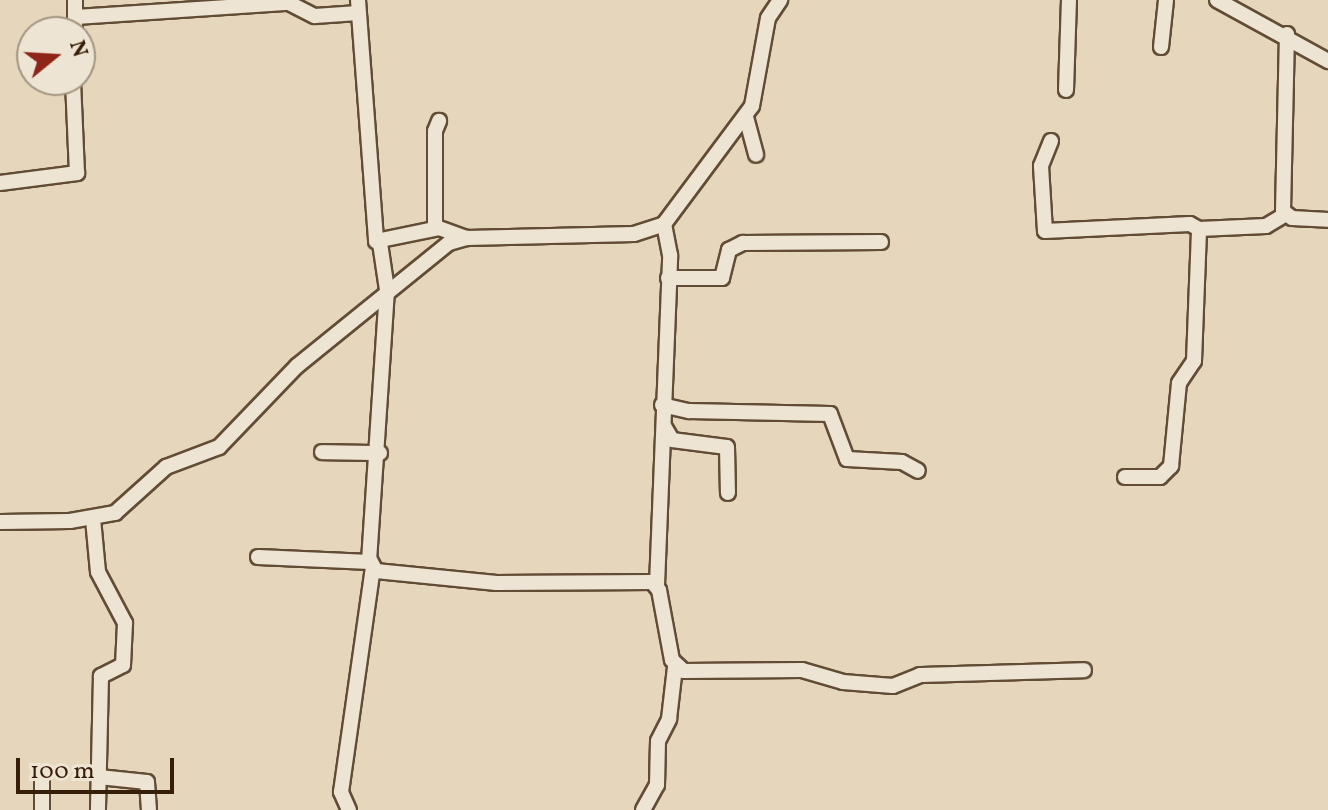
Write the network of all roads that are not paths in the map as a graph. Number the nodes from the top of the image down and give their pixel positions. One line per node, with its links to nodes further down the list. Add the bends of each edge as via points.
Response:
1 (780, 0): 12 (street, via 768,18 758,86)
2 (1069, 0): 10 (street)
3 (1166, 0): 8 (street)
4 (1217, 0): 7 (street)
5 (358, 6): 6 (street, via 315,16 289,3); 24 (street, via 375,237)
6 (96, 23)
7 (1287, 34): 9 (street); 17 (street)
8 (1161, 47)
9 (1328, 61)
10 (1066, 90)
11 (74, 96): 16 (street, via 77,173)
12 (746, 117): 15 (street); 19 (street)
13 (439, 121): 20 (street)
14 (1051, 141): 21 (street, via 1041,166 1045,231 1190,224)
15 (756, 155)
16 (0, 183)
17 (1284, 215): 18 (street); 21 (street, via 1266,226)
18 (1328, 220)
19 (664, 224): 22 (street, via 634,234); 25 (street, via 669,237)
20 (435, 228): 22 (street); 24 (street)
21 (1199, 229): 31 (street, via 1195,360 1179,383 1171,466 1160,477)
22 (467, 238): 26 (street, via 434,251)
23 (881, 242): 25 (street, via 743,243 729,250 722,278)
24 (380, 243): 26 (street)
25 (668, 278): 27 (street)
26 (387, 290): 29 (street); 33 (street, via 280,382 219,447 166,467 121,509)
27 (661, 411): 30 (street, via 830,414 847,459 897,461); 32 (street, via 672,440 727,447); 37 (street)
28 (322, 452): 29 (street)
29 (380, 453): 36 (street)
30 (918, 471)
31 (1125, 477)
32 (728, 493)
33 (93, 519): 34 (street); 41 (street, via 97,569 125,623 123,665 101,676)
34 (0, 522)
35 (258, 557): 36 (street)
36 (372, 565): 37 (street, via 496,583); 45 (street, via 341,792)
37 (657, 585): 38 (street)
38 (675, 667): 39 (street, via 762,674 802,670 843,682 893,686 920,675); 46 (street, via 669,719 658,741 657,785)
39 (1084, 670)
40 (42, 775): 42 (street)
41 (99, 777): 43 (street); 44 (street, via 147,782)
42 (42, 810)
43 (98, 810)
44 (149, 810)
45 (349, 810)
46 (643, 810)

